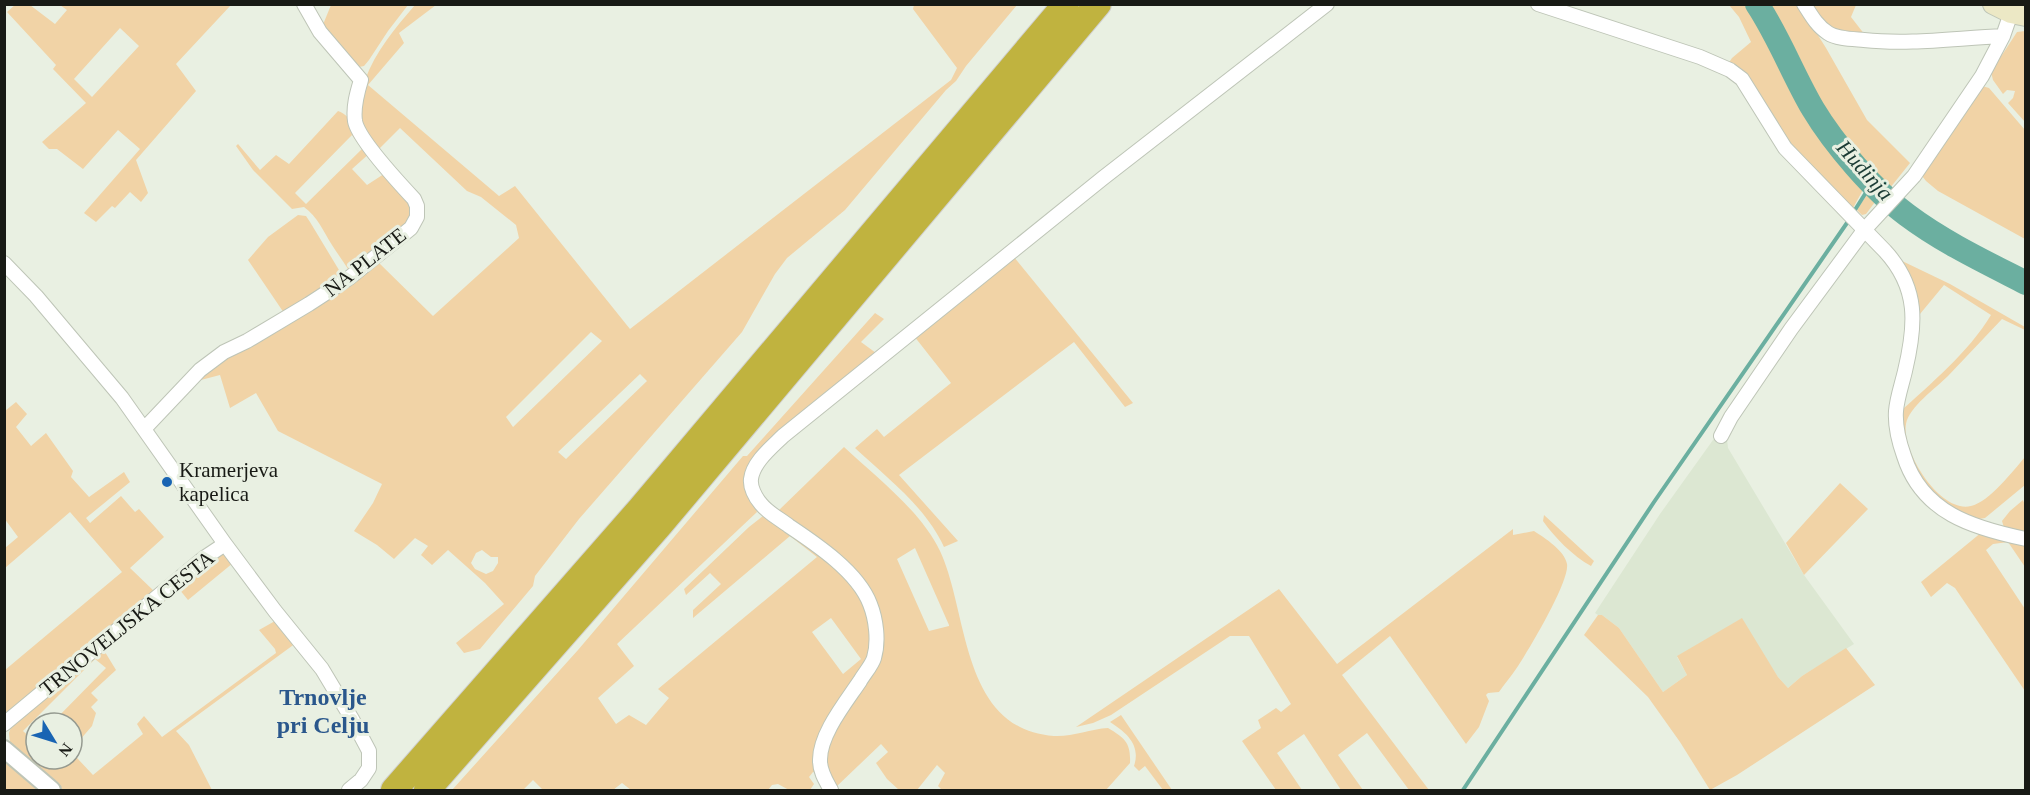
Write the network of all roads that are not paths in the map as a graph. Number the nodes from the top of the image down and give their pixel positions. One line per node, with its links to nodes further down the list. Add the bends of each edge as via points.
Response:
1 (304, 4): 12 (street, NA PLATE, via 320,32 361,80 355,123 414,199 417,217 411,228 349,278 200,370)
2 (1066, 4): 20 (highway, via 640,509)
3 (1098, 4): 21 (highway, via 659,526)
4 (1327, 4): 22 (street, via 1103,178 783,436 755,467 750,480 754,495 861,585 875,621 874,658 824,741 820,766)
5 (1538, 4): 10 (street, via 1730,70 1742,79 1785,148)
6 (1804, 4): 9 (street, via 1829,34 1846,39 1890,43)
7 (1993, 4): 8 (main road)
8 (2018, 14): 9 (street)
9 (2002, 36): 10 (street, via 1982,76 1914,176 1875,218)
10 (1862, 226): 13 (street); 14 (street, via 1895,261 1912,298 1910,348 1896,412 1907,467 1936,505 1955,517)
11 (4, 263): 12 (street, TRNOVELJSKA CESTA)
12 (145, 428): 15 (street, TRNOVELJSKA CESTA)
13 (1721, 436)
14 (2025, 539)
15 (225, 544): 16 (street, TRNOVELJSKA CESTA); 19 (street, via 322,669 369,751 369,768)
16 (4, 724)
17 (4, 749): 18 (street)
18 (52, 790)
19 (349, 790)
20 (394, 790)
21 (427, 790)
22 (831, 790)

